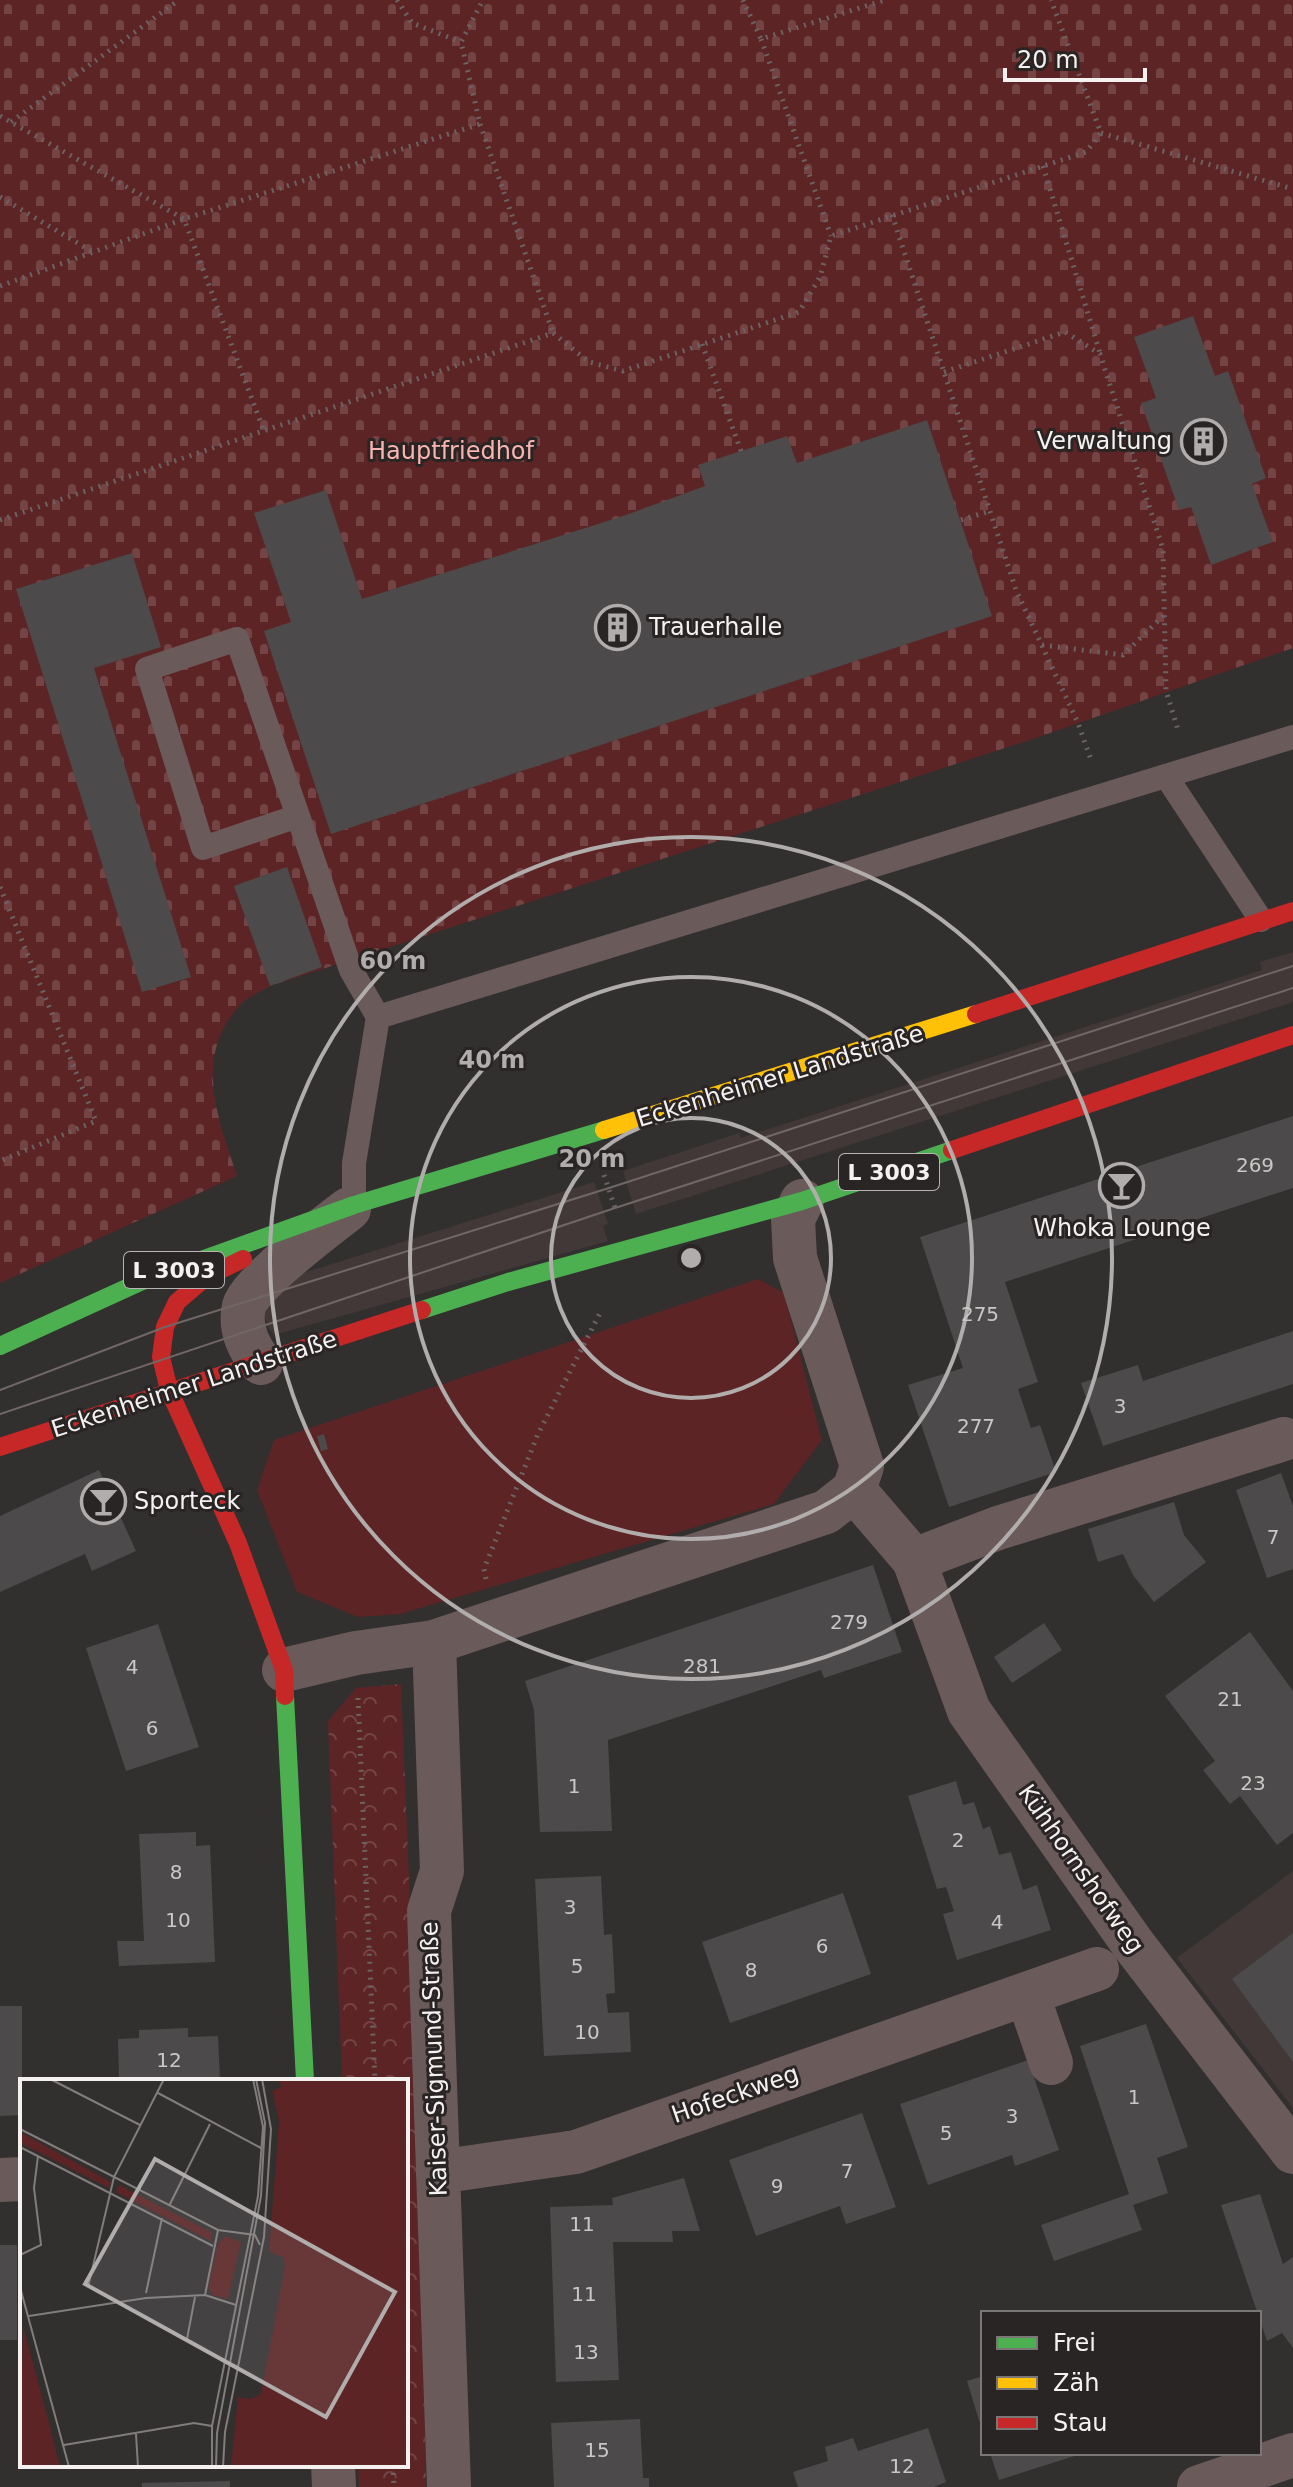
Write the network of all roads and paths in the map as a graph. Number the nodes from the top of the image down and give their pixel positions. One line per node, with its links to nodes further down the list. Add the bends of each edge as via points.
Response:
1 (179, 0): 10 (path)
2 (397, 0): 8 (path, via 412,23)
3 (483, 0): 8 (path)
4 (743, 0): 7 (path)
5 (885, 0): 7 (path)
6 (1051, 0): 12 (path)
7 (761, 39): 18 (path)
8 (461, 42): 11 (path)
9 (0, 116): 10 (path)
10 (11, 122): 17 (path)
11 (480, 124): 17 (path); 21 (path)
12 (1101, 133): 13 (path, via 1086,152); 14 (path)
13 (1043, 166): 16 (path); 23 (path)
14 (1293, 189)
15 (0, 197): 19 (path)
16 (892, 215): 18 (path); 24 (path)
17 (184, 219): 19 (path); 25 (path)
18 (831, 236): 22 (path, via 820,277 799,312)
19 (91, 252): 20 (path)
20 (0, 286)
21 (553, 333): 22 (path, via 589,362 623,371); 25 (path)
22 (702, 344): 26 (path)
23 (1100, 354): 24 (path, via 1065,332); 30 (path, via 1163,549)
24 (944, 372): 27 (path)
25 (264, 431): 28 (path)
26 (741, 451)
27 (990, 511): 29 (path); 31 (path, via 1016,590)
28 (0, 520)
29 (961, 520)
30 (1164, 616): 31 (path, via 1123,655); 34 (path, via 1166,691)
31 (1042, 645): 32 (path)
32 (1078, 723)
33 (1293, 737): 34 (lane)
34 (1190, 769): 35 (lane)
35 (1166, 776): 39 (lane); 40 (lane)
36 (298, 816): 36 (lane, via 237,639 147,669 203,848); 40 (lane, via 351,970)
37 (0, 887): 43 (path, via 96,1121)
38 (1293, 911): 39 (main road, Eckenheimer Landstraße / L 3003)
39 (1261, 920): 42 (main road, Eckenheimer Landstraße / L 3003)
40 (378, 1017): 45 (lane, via 354,1163)
41 (1293, 1035): 44 (main road, Eckenheimer Landstraße / L 3003)
42 (558, 1145): 45 (main road, Eckenheimer Landstraße / L 3003); 46 (path, via 568,1183 603,1171 623,1231 641,1224)
43 (0, 1161)
44 (802, 1201): 46 (main road, Eckenheimer Landstraße / L 3003); 53 (street, via 793,1219 795,1258 862,1466)
45 (339, 1216): 48 (main road, Eckenheimer Landstraße / L 3003, via 140,1282); 49 (street, via 265,1279 244,1304 244,1334); 50 (main road, via 190,1287 165,1327 161,1357)
46 (647, 1244): 49 (main road, Eckenheimer Landstraße / L 3003, via 508,1282)
47 (601, 1311): 55 (path, via 538,1434 484,1569)
48 (0, 1346)
49 (261, 1363): 50 (main road, Eckenheimer Landstraße / L 3003)
50 (169, 1390): 52 (main road, Eckenheimer Landstraße / L 3003); 58 (main road, via 238,1543)
51 (1284, 1439): 54 (street, via 998,1528)
52 (0, 1447)
53 (854, 1490): 54 (street, Kühhornshofweg); 55 (street, via 826,1512)
54 (914, 1560): 64 (street, Kühhornshofweg, via 969,1711 1133,1944)
55 (497, 1622): 56 (street)
56 (434, 1642): 57 (street); 65 (street, Kaiser-Sigmund-Straße, via 442,1871 429,1911)
57 (356, 1653): 58 (street); 63 (path)
58 (284, 1670): 62 (main road)
59 (1097, 1969): 60 (street, Hofeckweg)
60 (1028, 1996): 61 (street); 65 (street, Hofeckweg, via 576,2152)
61 (1051, 2063)
62 (305, 2079)
63 (375, 2079)
64 (1293, 2152)
65 (438, 2172): 74 (street, Kaiser-Sigmund-Straße)
66 (20, 2179): 67 (street)
67 (0, 2180)
68 (1293, 2455): 71 (street)
69 (333, 2467): 72 (street)
70 (393, 2467): 73 (path)
71 (1248, 2479): 75 (street)
72 (334, 2487)
73 (394, 2487)
74 (449, 2487)
75 (1199, 2487)

